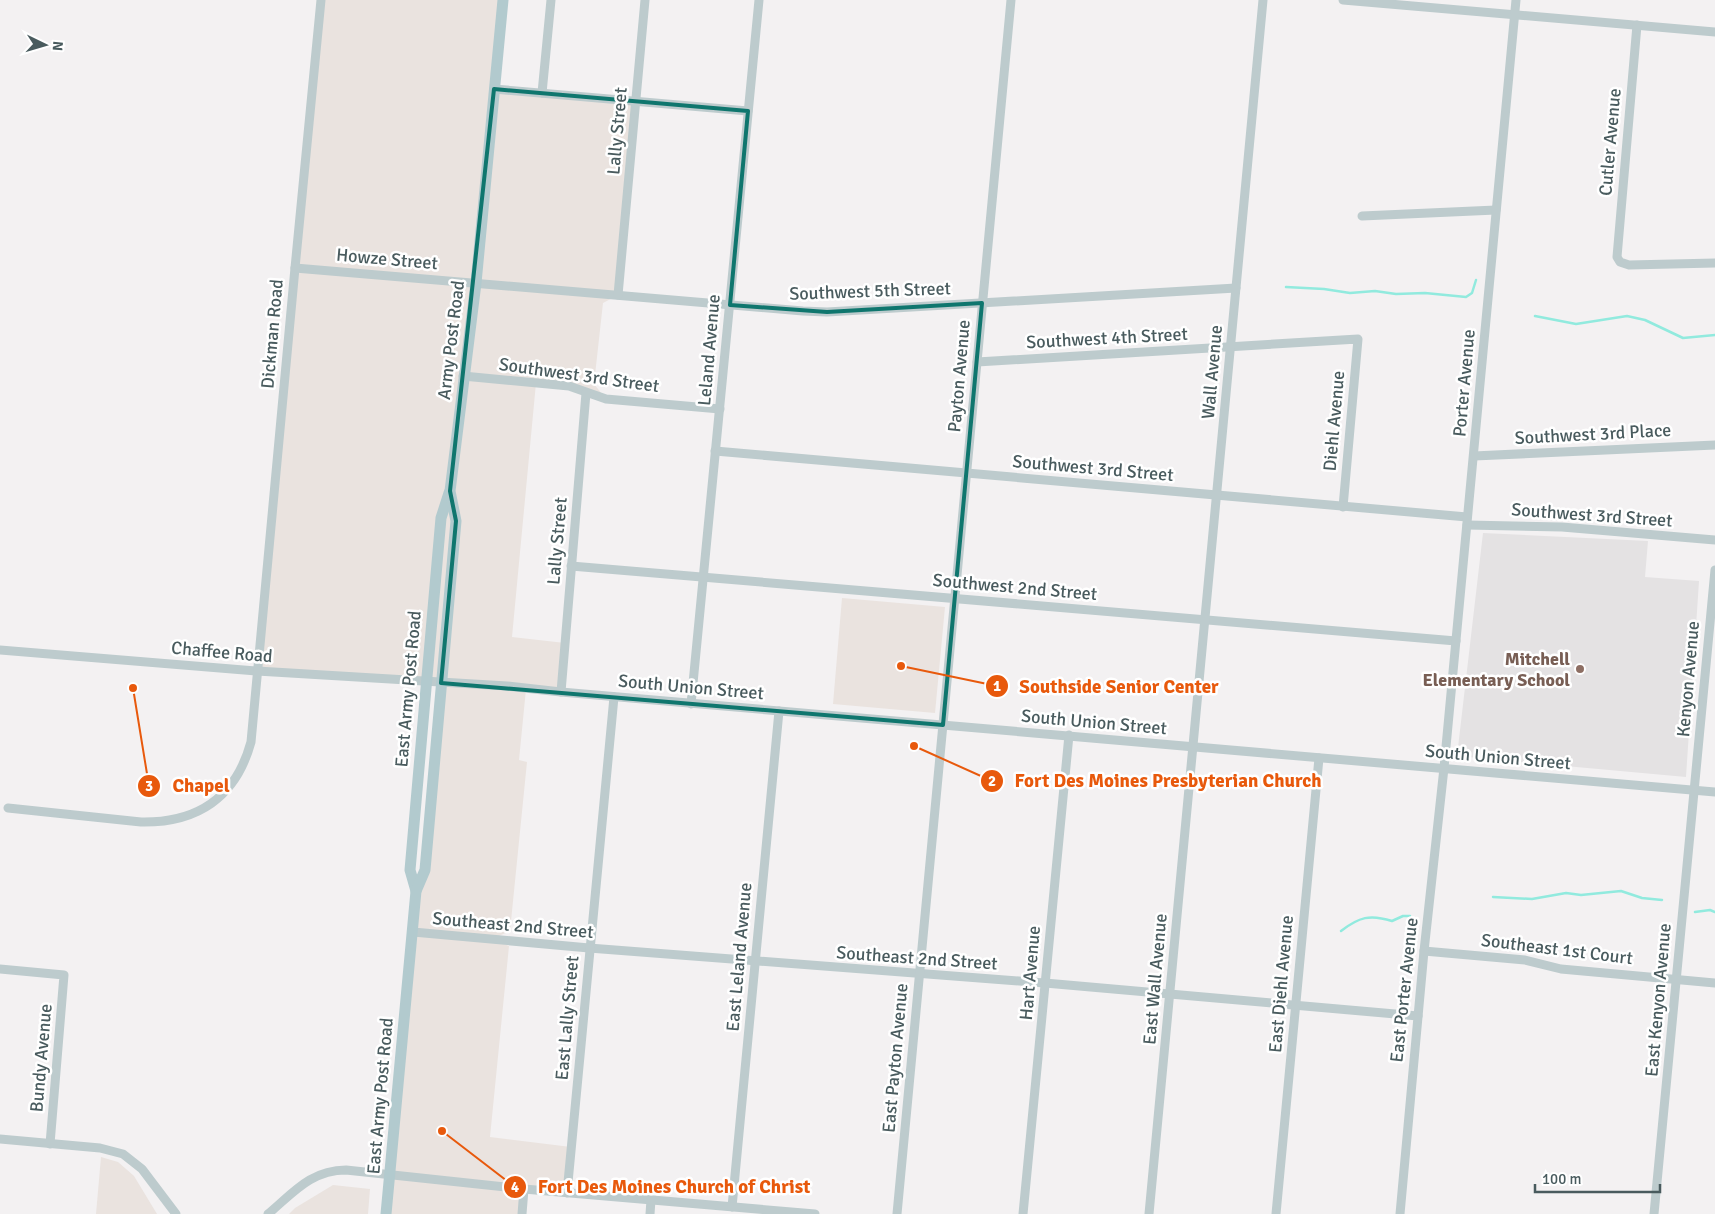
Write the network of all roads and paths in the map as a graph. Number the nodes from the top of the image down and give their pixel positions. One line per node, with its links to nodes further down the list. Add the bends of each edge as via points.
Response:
1 (321, 0): 20 (street, Dickman Road)
2 (503, 0): 13 (main road, Army Post Road)
3 (551, 0): 14 (street)
4 (646, 0): 15 (street, Lally Street)
5 (759, 0): 16 (street, Leland Avenue)
6 (1011, 0): 24 (street, Payton Avenue)
7 (1263, 0): 22 (street, Wall Avenue)
8 (1343, 0): 10 (street)
9 (1516, 0): 10 (street, Porter Avenue)
10 (1514, 14): 11 (street); 17 (street, Porter Avenue)
11 (1637, 25): 12 (street); 19 (street, Cutler Avenue, via 1617,257 1629,265)
12 (1715, 32)
13 (494, 89): 14 (street); 21 (main road, Army Post Road)
14 (542, 93): 15 (street)
15 (636, 102): 16 (street); 23 (street, Lally Street)
16 (748, 111): 25 (street, Leland Avenue)
17 (1496, 210): 18 (street); 34 (street, Porter Avenue)
18 (1362, 216)
19 (1715, 263)
20 (295, 268): 21 (street, Howze Street); 48 (street, Dickman Road)
21 (476, 283): 23 (street, Southwest 5th Street); 29 (main road, Army Post Road)
22 (1236, 288): 24 (street, Southwest 5th Street); 27 (street, Wall Avenue)
23 (618, 295): 25 (street, Southwest 5th Street)
24 (982, 303): 25 (street, Southwest 5th Street, via 827,312); 28 (street, Payton Avenue)
25 (730, 305): 31 (street, Leland Avenue)
26 (1358, 339): 27 (street, Southwest 4th Street); 38 (street, Diehl Avenue)
27 (1231, 346): 28 (street, Southwest 4th Street); 37 (street, Wall Avenue)
28 (977, 362): 35 (street, Payton Avenue)
29 (464, 376): 30 (street, Southwest 3rd Street, via 569,386); 36 (main road, Army Post Road)
30 (586, 392): 31 (street, Southwest 3rd Street, via 606,399); 41 (street, Lally Street)
31 (720, 409): 33 (street, Leland Avenue)
32 (1715, 444): 34 (street, Southwest 3rd Place)
33 (716, 451): 35 (street, Southwest 3rd Street); 43 (street, Leland Avenue)
34 (1474, 456): 39 (street, Porter Avenue)
35 (966, 473): 37 (street, Southwest 3rd Street); 44 (street, Payton Avenue)
36 (450, 491): 49 (main road, East Army Post Road, via 441,518); 50 (main road, Army Post Road, via 456,521)
37 (1217, 495): 38 (street, Southwest 3rd Street); 45 (street, Wall Avenue)
38 (1343, 506): 39 (street, Southwest 3rd Street)
39 (1467, 521): 40 (street, Southwest 3rd Street); 46 (street, Porter Avenue)
40 (1715, 540)
41 (572, 566): 43 (street, Southwest 2nd Street); 51 (street, Lally Street)
42 (1715, 570): 60 (street, Kenyon Avenue)
43 (704, 577): 44 (street, Southwest 2nd Street); 53 (street, Leland Avenue)
44 (954, 599): 45 (street, Southwest 2nd Street); 55 (street, Payton Avenue)
45 (1206, 620): 46 (street, Southwest 2nd Street); 57 (street, Wall Avenue)
46 (1456, 641): 59 (street, Porter Avenue)
47 (0, 650): 48 (street, Chaffee Road)
48 (257, 671): 49 (street, Chaffee Road); 62 (street, Dickman Road, via 247,757 225,792 201,810 160,822)
49 (426, 682): 50 (street, Chaffee Road); 63 (main road, East Army Post Road, via 410,870)
50 (441, 683): 51 (street, South Union Street); 63 (main road, East Army Post Road, via 425,870)
51 (560, 692): 52 (street, South Union Street)
52 (614, 697): 53 (street, South Union Street); 65 (street, East Lally Street)
53 (691, 704): 54 (street, South Union Street)
54 (778, 711): 55 (street, South Union Street); 67 (street, East Leland Avenue)
55 (943, 725): 56 (street, South Union Street); 69 (street, East Payton Avenue)
56 (1069, 735): 57 (street, South Union Street); 71 (street, Hart Avenue)
57 (1194, 747): 58 (street, South Union Street); 73 (street, East Wall Avenue)
58 (1319, 758): 59 (street, South Union Street); 74 (street, East Diehl Avenue)
59 (1444, 768): 60 (street, South Union Street); 66 (street, East Porter Avenue)
60 (1694, 790): 61 (street, South Union Street); 70 (street, East Kenyon Avenue)
61 (1715, 792)
62 (8, 808)
63 (416, 891): 64 (main road, East Army Post Road)
64 (413, 932): 65 (street, Southeast 2nd Street); 78 (main road, East Army Post Road)
65 (590, 948): 67 (street, Southeast 2nd Street); 80 (street, East Lally Street)
66 (1424, 950): 70 (street, Southeast 1st Court, via 1525,960 1561,970); 75 (street, East Porter Avenue)
67 (755, 962): 69 (street, Southeast 2nd Street); 82 (street, East Leland Avenue)
68 (0, 969): 77 (street, Bundy Avenue, via 64,975)
69 (920, 974): 71 (street, Southeast 2nd Street); 89 (street, East Payton Avenue)
70 (1676, 979): 72 (street, Southeast 1st Court); 94 (street, East Kenyon Avenue)
71 (1045, 983): 73 (street, Southeast 2nd Street); 90 (street, Hart Avenue)
72 (1715, 983)
73 (1170, 994): 74 (street, Southeast 2nd Street); 91 (street, East Wall Avenue)
74 (1295, 1006): 75 (street, Southeast 2nd Street); 92 (street, East Diehl Avenue)
75 (1418, 1016): 93 (street, East Porter Avenue)
76 (0, 1139): 77 (street)
77 (50, 1144): 83 (street, via 100,1148 123,1154 142,1169)
78 (390, 1175): 79 (street); 84 (street, via 346,1170 325,1172 302,1184); 85 (main road, East Army Post Road)
79 (524, 1189): 80 (street); 86 (street)
80 (567, 1192): 81 (street)
81 (651, 1200): 82 (street); 87 (street)
82 (732, 1207): 88 (street)
83 (176, 1214)
84 (268, 1214)
85 (386, 1214)
86 (522, 1214)
87 (650, 1214)
88 (815, 1214)
89 (897, 1214)
90 (1023, 1214)
91 (1149, 1214)
92 (1276, 1214)
93 (1400, 1214)
94 (1654, 1214)

